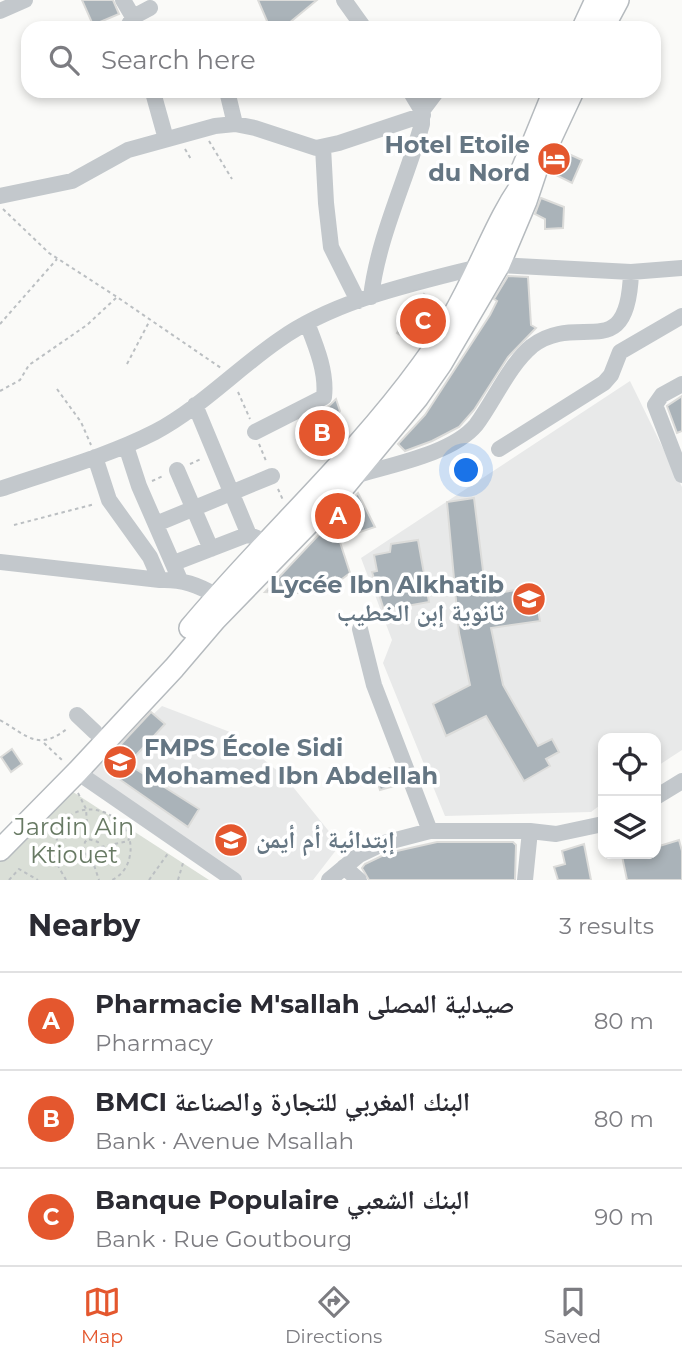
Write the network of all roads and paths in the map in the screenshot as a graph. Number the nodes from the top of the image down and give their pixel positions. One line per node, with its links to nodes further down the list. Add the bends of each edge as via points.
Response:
1 (25, 0): 9 (street)
2 (123, 0): 10 (street)
3 (344, 0): 12 (street)
4 (596, 0): 13 (main road)
5 (606, 0): 14 (main road)
6 (618, 0): 15 (main road)
7 (626, 0): 16 (main road)
8 (150, 8): 11 (street)
9 (0, 11)
10 (130, 21)
11 (131, 21)
12 (359, 21)
13 (586, 21)
14 (597, 21)
15 (607, 21)
16 (616, 21)
17 (155, 98): 28 (street)
18 (229, 98): 26 (street)
19 (414, 98): 25 (street)
20 (432, 98): 25 (street)
21 (551, 98): 32 (main road, via 527,157)
22 (562, 98): 32 (main road)
23 (570, 98): 32 (main road)
24 (580, 98): 32 (main road, via 542,177)
25 (422, 113): 29 (street); 40 (street, via 422,127)
26 (235, 124): 27 (street); 29 (street)
27 (202, 129): 28 (street); 30 (path)
28 (166, 139): 31 (street, via 114,156 72,181)
29 (323, 147): 40 (street, via 331,247)
30 (232, 179)
31 (0, 196)
32 (519, 199): 35 (main road); 36 (main road)
33 (0, 207): 34 (path)
34 (57, 259): 39 (path); 44 (path)
35 (499, 265): 38 (street); 58 (main road, via 418,397)
36 (478, 267): 40 (street); 62 (main road, via 423,364 334,474)
37 (682, 268): 38 (street)
38 (631, 272): 58 (street, via 628,305 620,321 599,331 561,334 536,344 462,439 441,450)
39 (117, 297): 42 (path); 49 (path, via 87,325 29,365 20,380)
40 (365, 299): 43 (street)
41 (682, 316): 53 (street, via 620,352 604,383)
42 (150, 320): 45 (path); 46 (path)
43 (307, 323): 46 (street); 51 (street, via 319,356 324,397)
44 (0, 324)
45 (127, 364)
46 (231, 377): 50 (street); 51 (path)
47 (682, 384): 56 (street, via 655,405)
48 (57, 389): 54 (path, via 81,422)
49 (0, 391)
50 (195, 405): 52 (street); 60 (street)
51 (255, 432): 57 (path)
52 (126, 446): 54 (street); 63 (street)
53 (499, 449)
54 (95, 457): 59 (street); 68 (street, via 109,500 150,556)
55 (177, 470): 61 (street)
56 (682, 475)
57 (272, 476): 60 (street); 62 (path)
58 (354, 476): 75 (main road)
59 (0, 489)
60 (232, 492): 61 (street); 64 (street)
61 (194, 508): 63 (street); 65 (street)
62 (290, 517): 64 (main road)
63 (156, 524): 67 (street)
64 (257, 539): 65 (street); 70 (main road)
65 (211, 549): 67 (street)
66 (0, 562): 68 (street)
67 (174, 563): 69 (street)
68 (160, 580): 69 (street)
69 (180, 580): 70 (street)
70 (217, 596): 73 (main road, via 160,664)
71 (360, 629): 81 (street, via 374,685)
72 (0, 720): 74 (path)
73 (85, 722): 74 (path); 75 (main road)
74 (43, 742): 75 (path)
75 (74, 775): 78 (path); 83 (main road); 88 (main road); 101 (street)
76 (682, 780): 77 (street)
77 (661, 793)
78 (86, 809): 84 (path, via 99,809 121,823); 85 (path); 90 (path, via 76,811 61,826)
79 (136, 824): 84 (path)
80 (598, 825): 82 (street, via 556,834)
81 (430, 831): 82 (street); 93 (street, via 384,843)
82 (530, 831): 104 (street)
83 (0, 832)
84 (131, 838): 86 (path); 98 (path, via 128,864)
85 (88, 839): 86 (path, via 99,842); 89 (path)
86 (100, 847): 92 (path)
87 (172, 849): 99 (path)
88 (0, 850)
89 (83, 852): 90 (path); 92 (path)
90 (56, 855): 96 (path)
91 (174, 857): 100 (path, via 183,863)
92 (91, 858): 97 (path)
93 (344, 867): 102 (street); 103 (street)
94 (9, 880): 95 (path, via 19,869)
95 (38, 880)
96 (66, 880)
97 (99, 880)
98 (111, 880)
99 (149, 880)
100 (178, 880)
101 (234, 880)
102 (329, 880)
103 (359, 880)
104 (525, 880)

